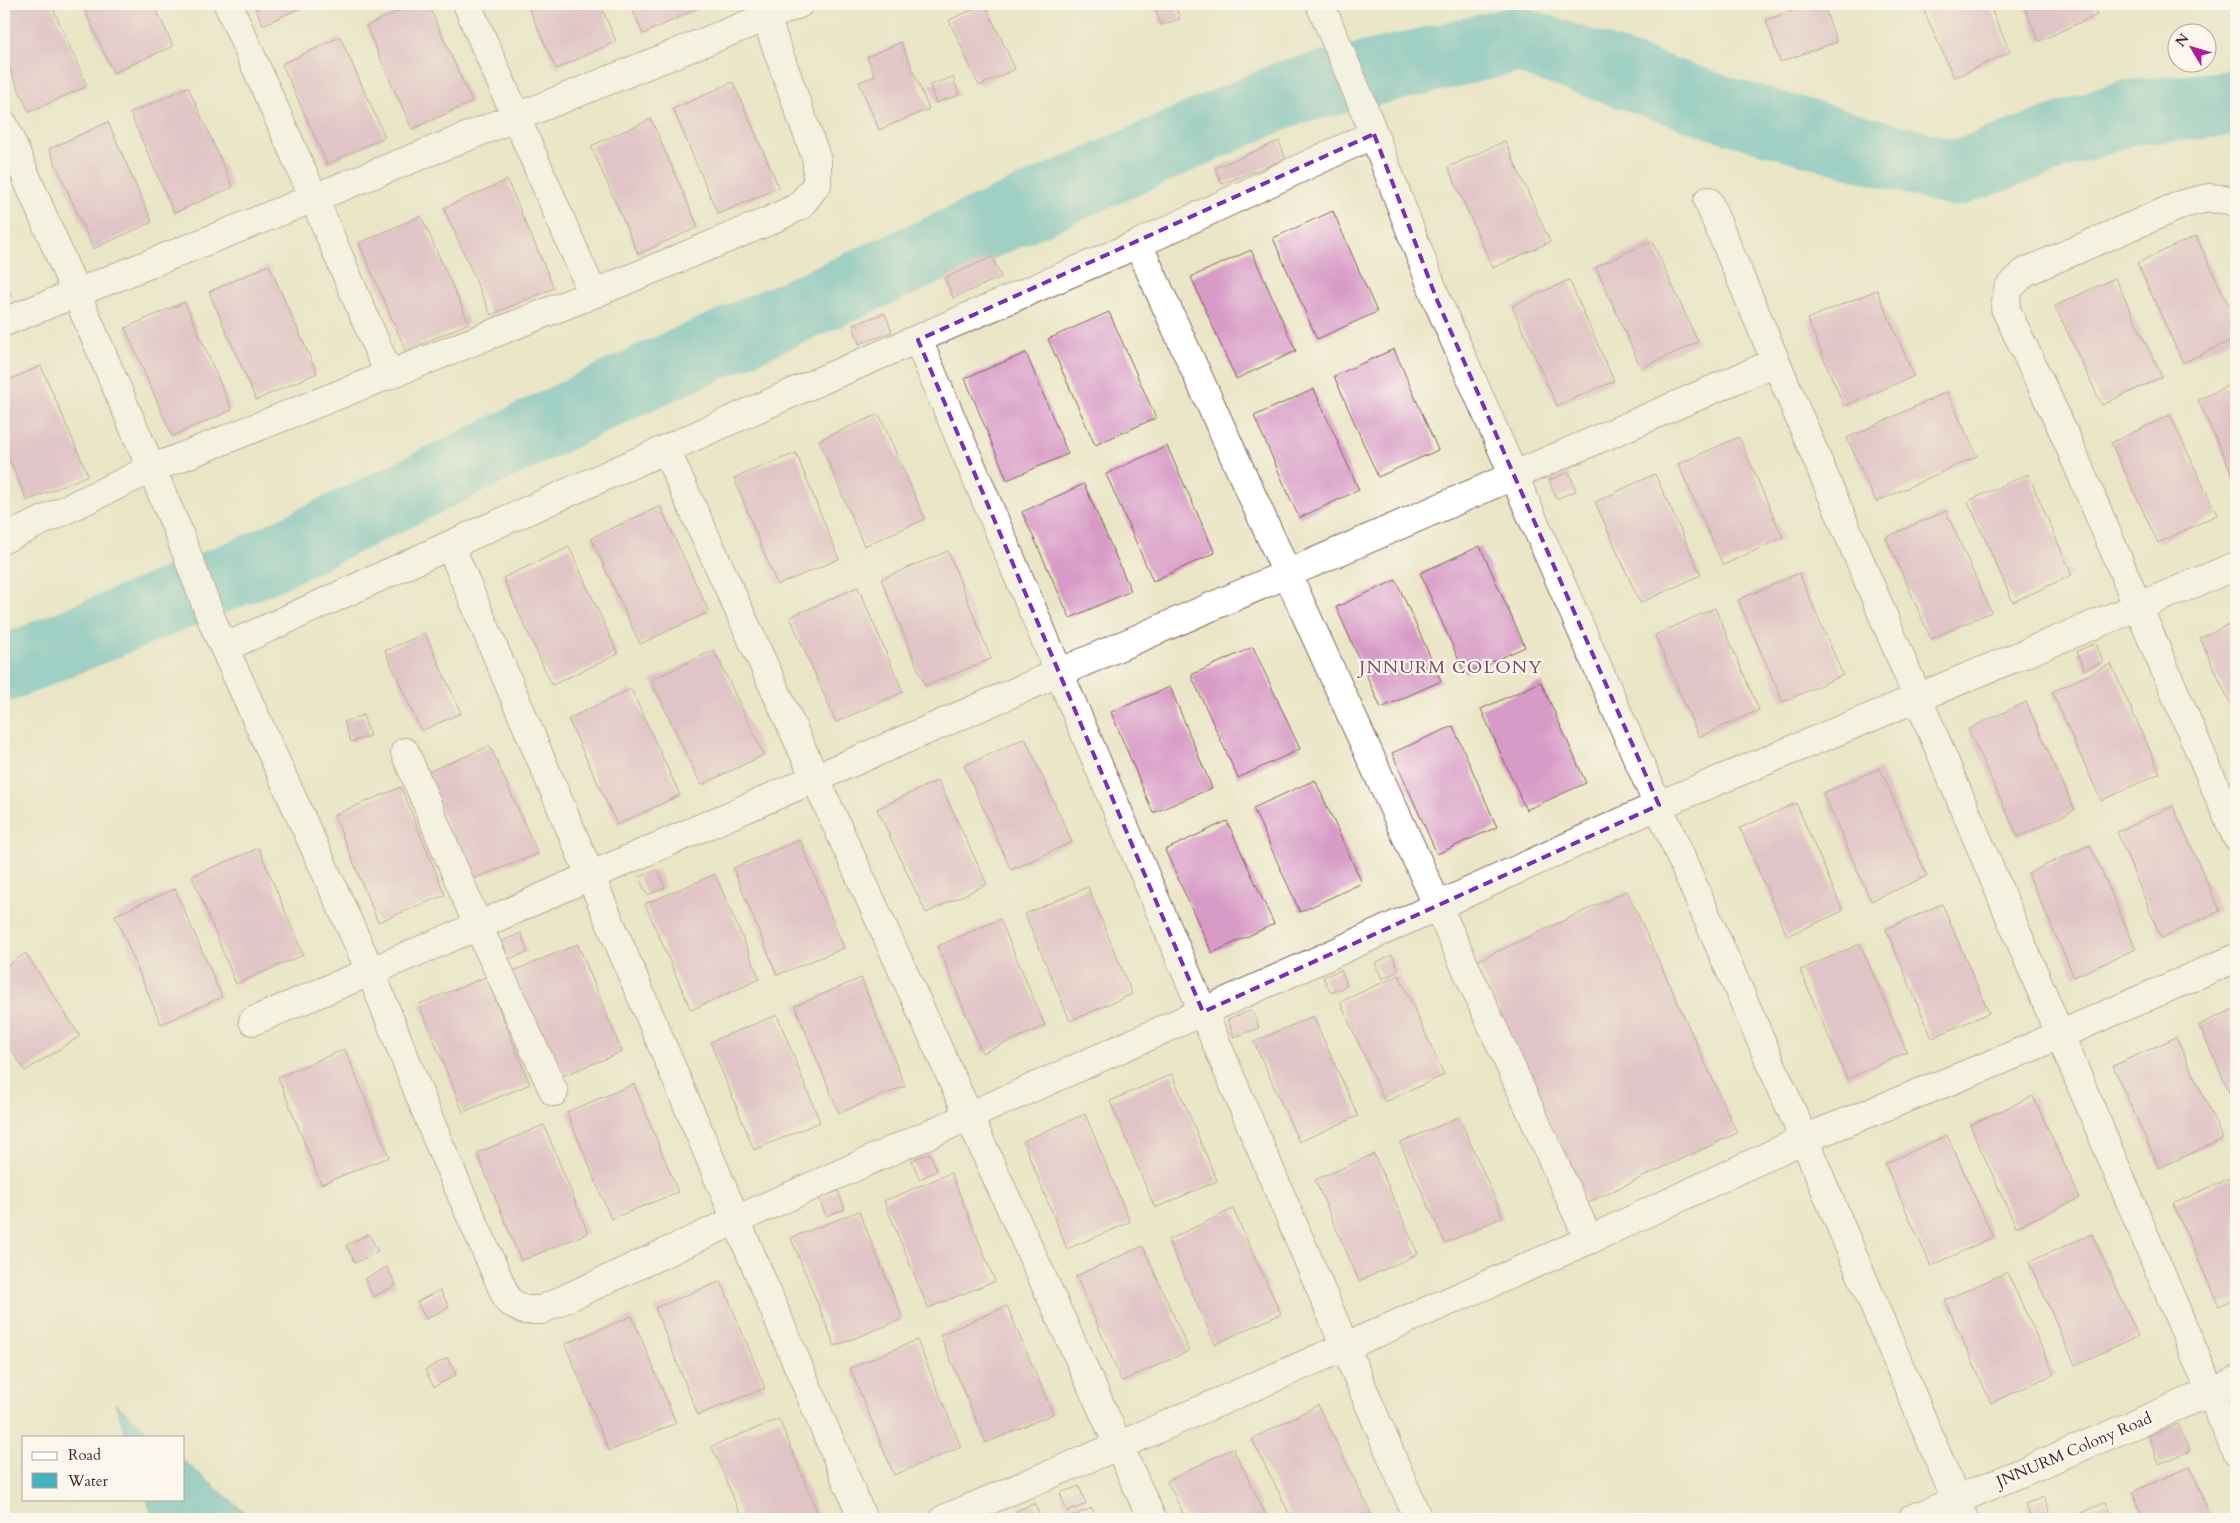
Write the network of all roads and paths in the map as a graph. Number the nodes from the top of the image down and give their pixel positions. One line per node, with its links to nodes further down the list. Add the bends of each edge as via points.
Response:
1 (228, 4): 9 (street)
2 (467, 4): 6 (street)
3 (799, 4): 4 (street)
4 (764, 11): 6 (street); 14 (street, via 817,160 817,184 800,206 769,222)
5 (1325, 14): 8 (street)
6 (516, 116): 9 (street); 14 (street)
7 (4, 125): 13 (street)
8 (1374, 134): 12 (street); 21 (street, via 1438,300)
9 (314, 198): 13 (street); 18 (street)
10 (1708, 201): 17 (street)
11 (2236, 204): 26 (street, via 2232,200 2208,198 2183,204 2025,272 2008,289 2005,308 2064,433)
12 (1138, 244): 16 (street, via 1033,287); 25 (street)
13 (76, 293): 15 (street); 20 (street)
14 (594, 294): 18 (street)
15 (4, 322)
16 (918, 340): 19 (street); 28 (street)
17 (1776, 362): 21 (street); 29 (street)
18 (389, 375): 20 (street)
19 (666, 450): 23 (street); 31 (street)
20 (151, 469): 22 (street); 27 (street)
21 (1514, 476): 25 (street); 32 (street)
22 (4, 540)
23 (450, 545): 27 (street); 34 (street)
24 (2236, 566): 26 (street)
25 (1287, 574): 28 (street); 35 (street)
26 (2138, 607): 29 (street); 33 (street)
27 (224, 648): 38 (street)
28 (1059, 673): 31 (street); 39 (street)
29 (1918, 698): 32 (street); 41 (street)
30 (404, 752): 36 (street)
31 (815, 778): 34 (street); 43 (street)
32 (1659, 805): 35 (street); 44 (street)
33 (2236, 836)
34 (590, 876): 36 (street); 45 (street)
35 (1438, 906): 39 (street); 46 (street)
36 (478, 926): 38 (street); 42 (street)
37 (2236, 958): 41 (street)
38 (370, 970): 40 (street); 45 (street, via 437,1139 508,1301 524,1310 541,1310)
39 (1203, 1012): 43 (street); 47 (street)
40 (252, 1021)
41 (2060, 1034): 44 (street); 49 (street)
42 (554, 1092)
43 (969, 1116): 45 (street); 50 (street)
44 (1804, 1139): 46 (street); 52 (street)
45 (736, 1220): 53 (street)
46 (1588, 1240): 47 (street)
47 (1345, 1347): 50 (street); 56 (street)
48 (2236, 1381): 49 (street, JNNURM Colony Road)
49 (2211, 1392): 51 (street); 52 (street, JNNURM Colony Road)
50 (1118, 1445): 54 (street); 55 (street)
51 (2236, 1452)
52 (1960, 1510): 57 (street, JNNURM Colony Road)
53 (863, 1519)
54 (944, 1519)
55 (1152, 1519)
56 (1418, 1519)
57 (1912, 1519)

